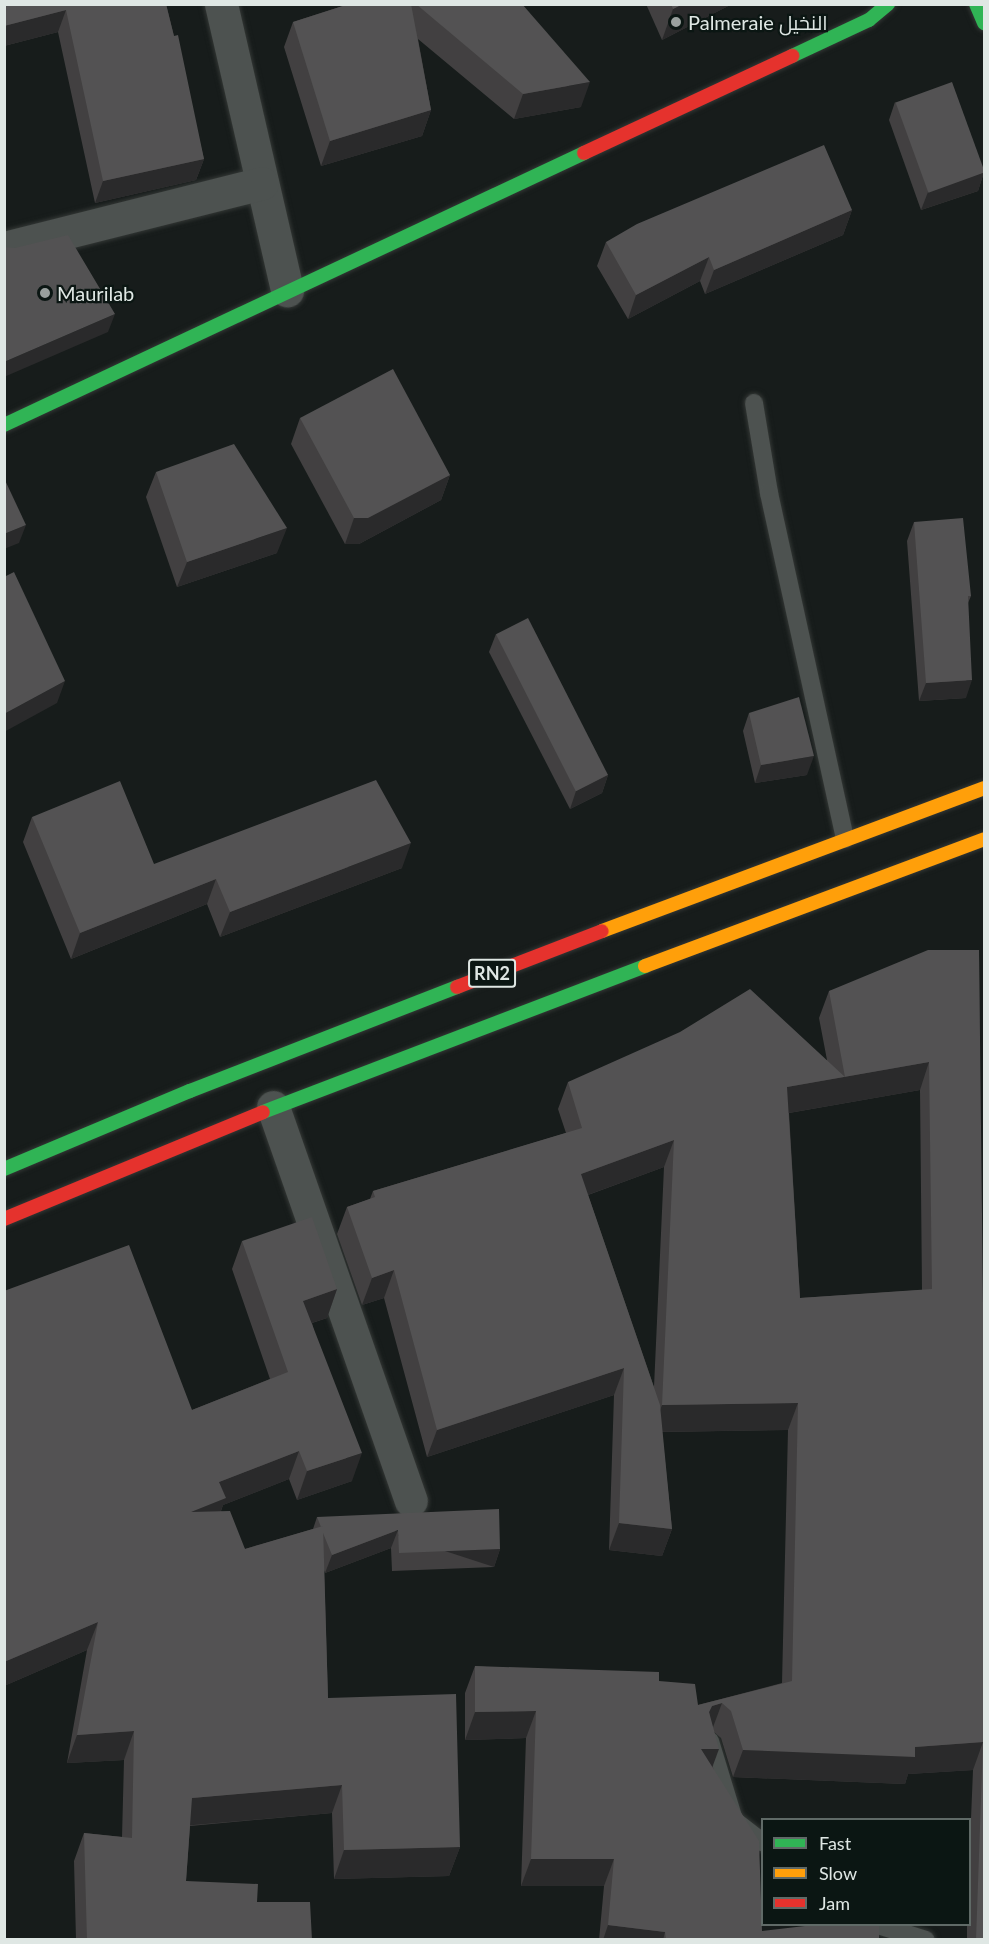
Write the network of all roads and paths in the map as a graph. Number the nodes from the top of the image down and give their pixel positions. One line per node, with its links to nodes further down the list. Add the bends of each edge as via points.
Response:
1 (221, 4): 5 (street)
2 (888, 4): 7 (main road, via 869,20)
3 (976, 4): 4 (main road)
4 (984, 23)
5 (262, 183): 6 (street); 7 (street)
6 (4, 248)
7 (287, 291): 9 (main road)
8 (754, 403): 11 (lane, via 768,493)
9 (4, 425)
10 (984, 788): 11 (main road, RN2)
11 (845, 839): 14 (main road, RN2, via 201,1086)
12 (984, 839): 13 (main road, RN2)
13 (273, 1107): 15 (main road, RN2); 16 (street)
14 (4, 1169)
15 (4, 1219)
16 (411, 1500)
17 (710, 1741): 18 (lane, via 734,1820)
18 (761, 1841)
19 (881, 1926): 20 (lane)
20 (926, 1940)

